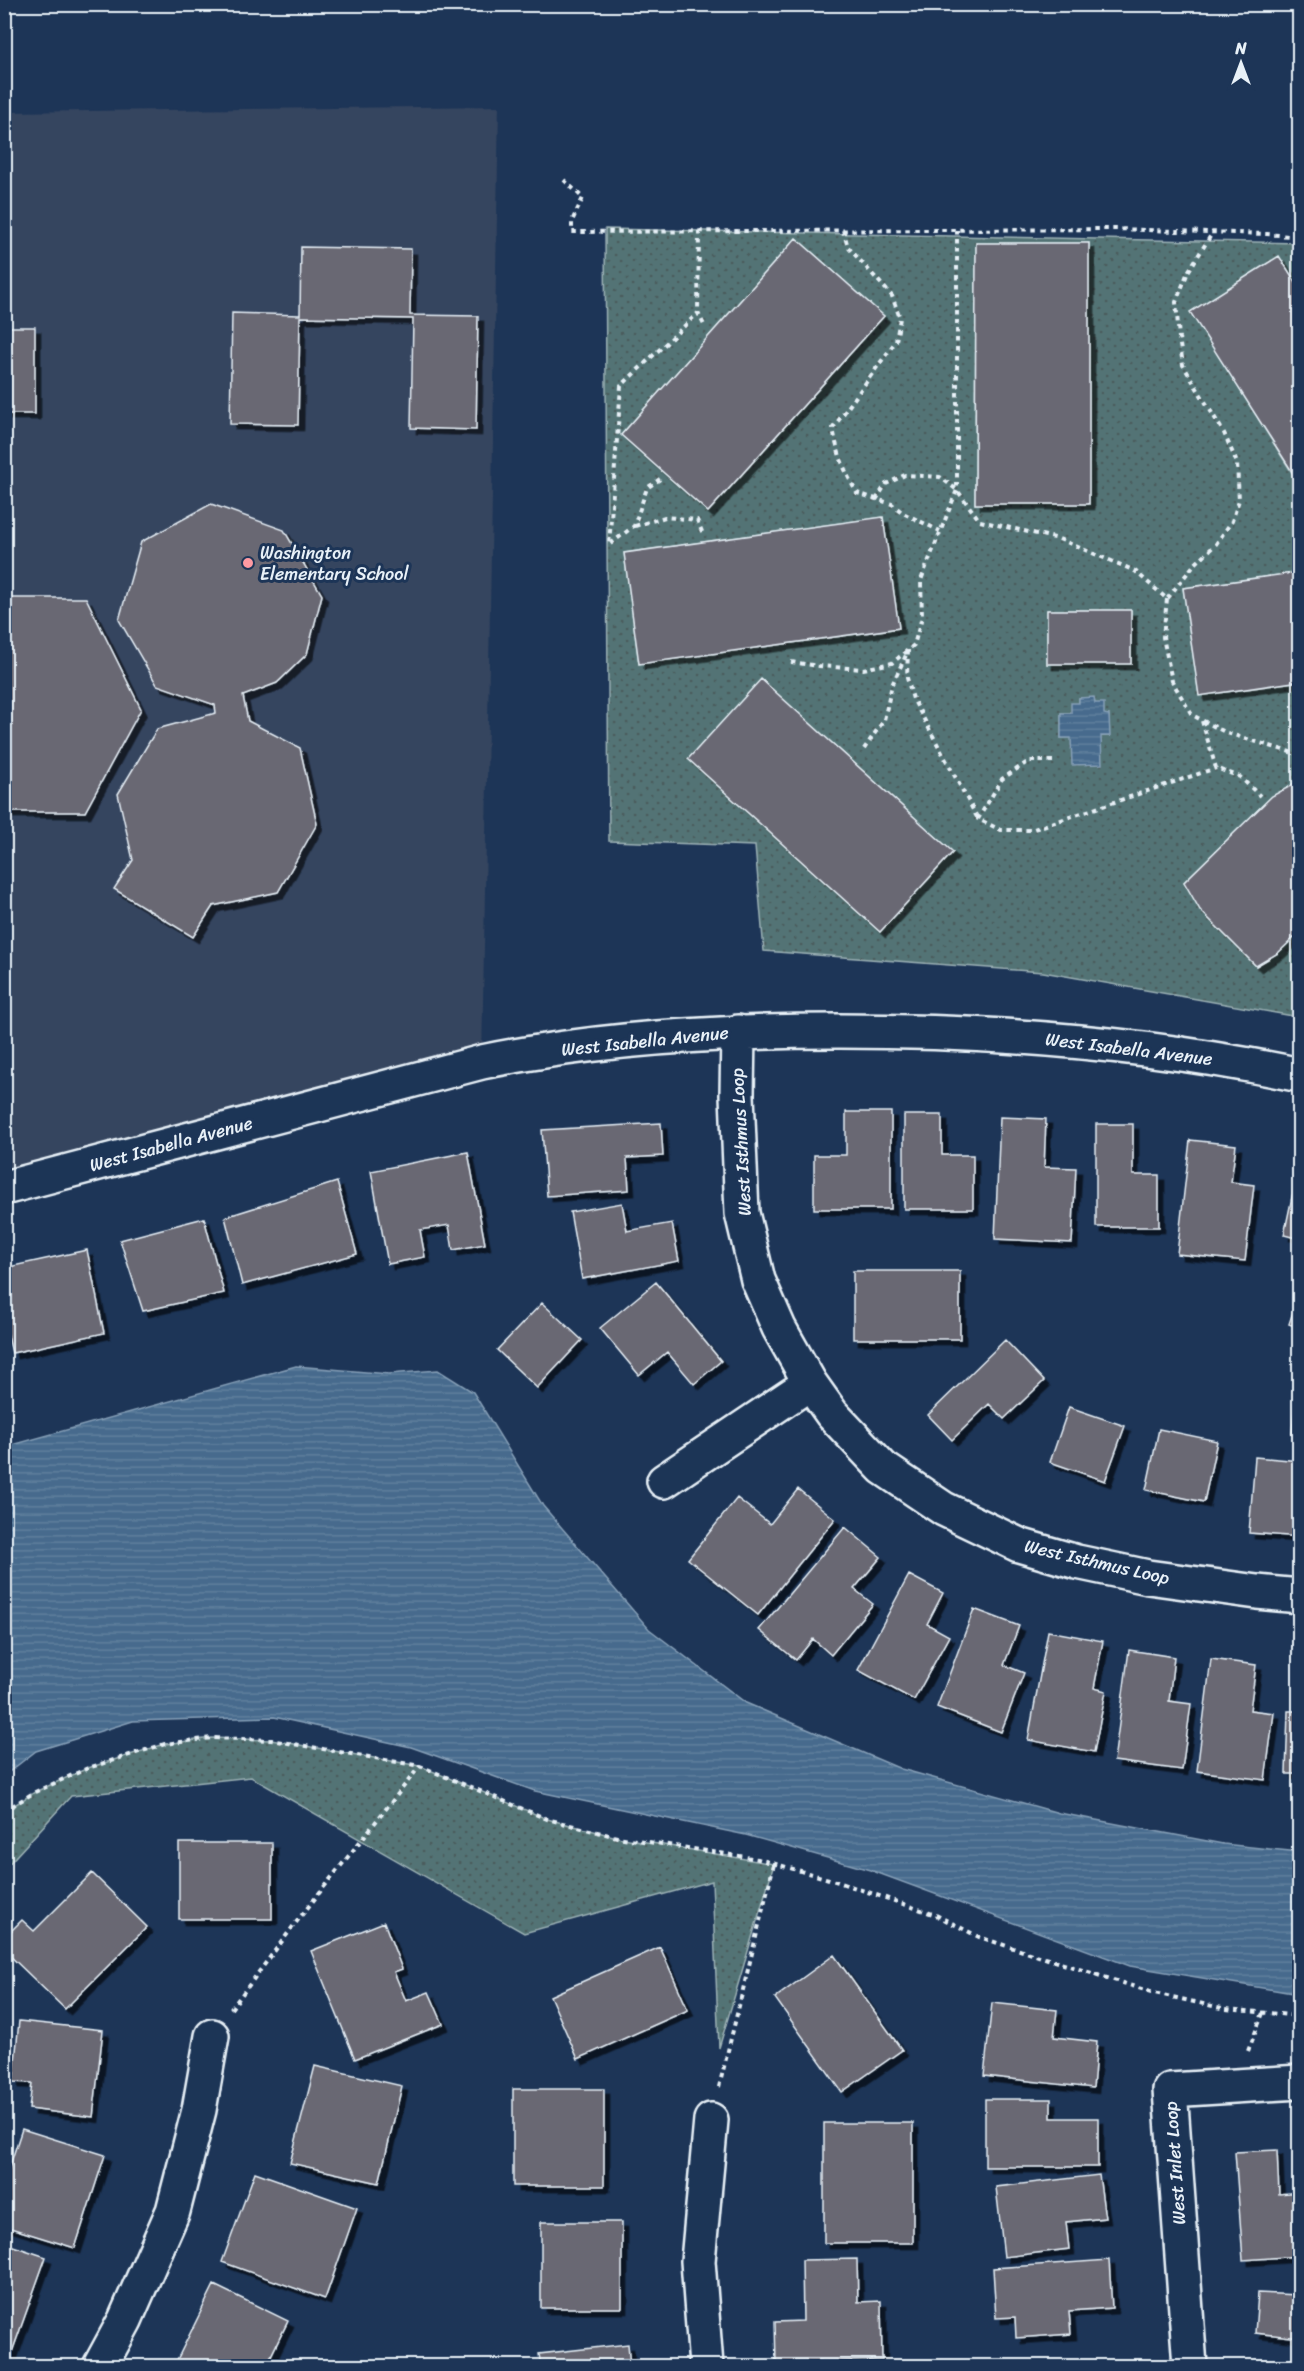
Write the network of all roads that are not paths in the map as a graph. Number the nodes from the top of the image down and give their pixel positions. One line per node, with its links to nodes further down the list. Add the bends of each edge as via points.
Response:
1 (738, 1032): 2 (street, West Isabella Avenue, via 915,1031 1039,1037 1172,1053); 3 (street, West Isabella Avenue, via 493,1060); 4 (street, West Isthmus Loop, via 742,1213 758,1280)
2 (1299, 1076)
3 (4, 1188)
4 (810, 1383): 5 (street); 6 (street, West Isthmus Loop, via 832,1414 883,1468 944,1509 1019,1545 1148,1577)
5 (664, 1481)
6 (1299, 1596)
7 (212, 2036): 10 (street, via 199,2110 173,2211)
8 (1299, 2082): 12 (street, West Inlet Loop, via 1170,2090)
9 (711, 2120): 11 (street, via 698,2261)
10 (100, 2367)
11 (706, 2367)
12 (1190, 2367)

